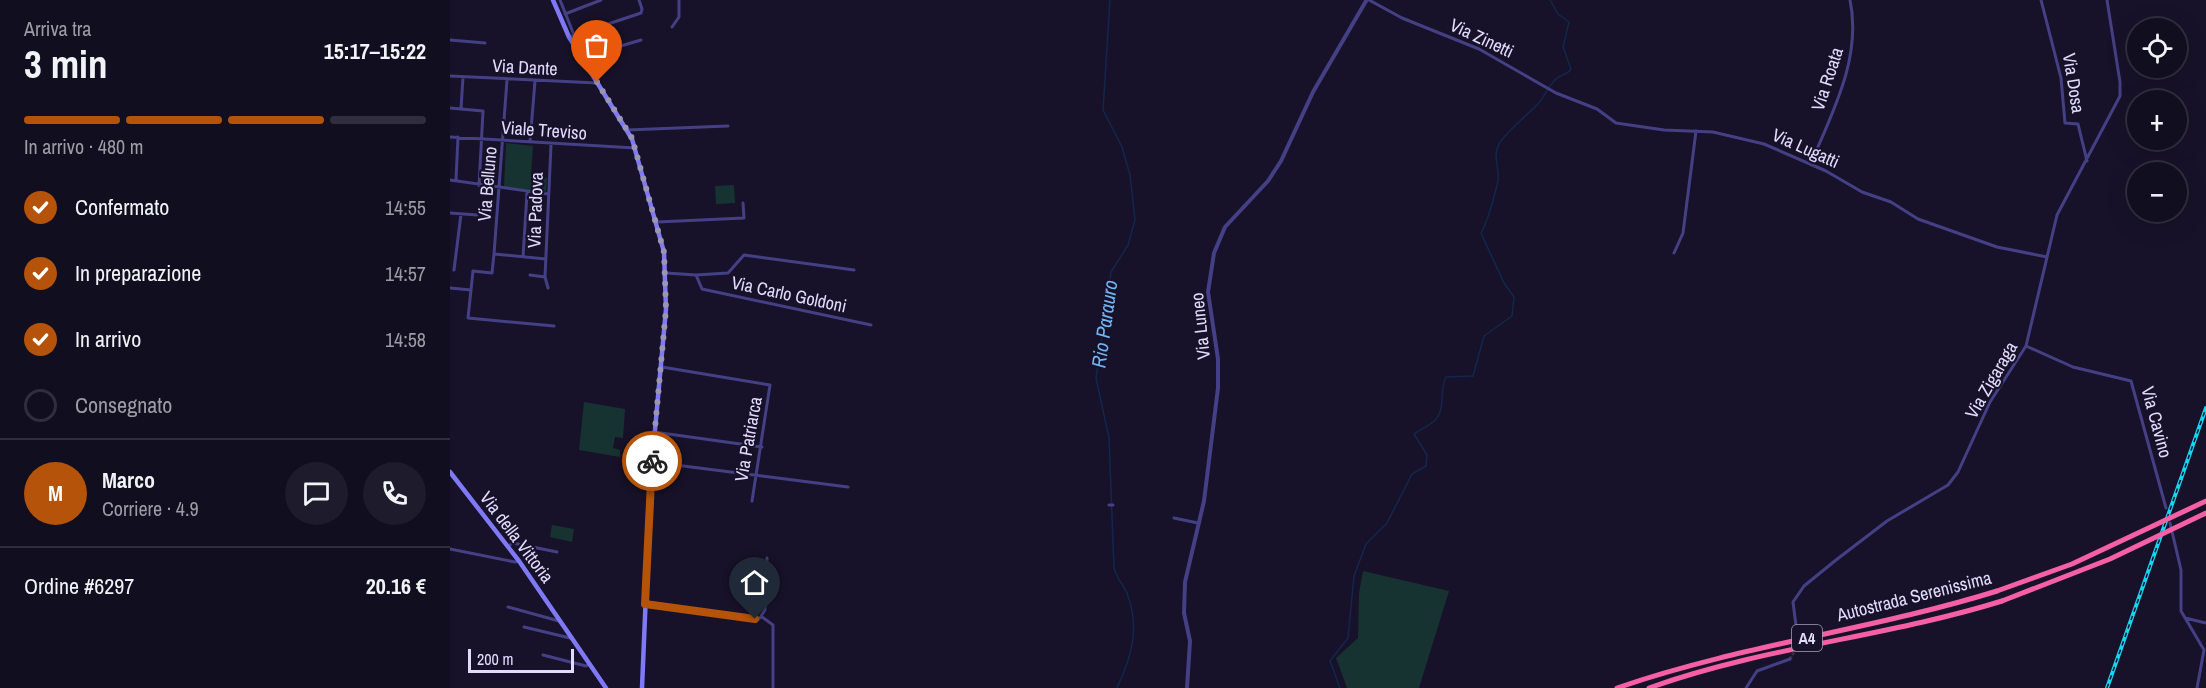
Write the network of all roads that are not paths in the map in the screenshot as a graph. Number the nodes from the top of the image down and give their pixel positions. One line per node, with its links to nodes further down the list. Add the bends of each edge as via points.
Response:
1 (553, 0): 12 (main road)
2 (560, 0): 10 (street)
3 (601, 0): 10 (street)
4 (639, 0): 12 (street, via 641,13)
5 (679, 0): 11 (street, via 679,17)
6 (1367, 0): 22 (street, Via Zinetti, via 1479,49); 77 (street, Via Luneo, via 1313,92 1278,166 1225,227 1216,247 1208,292 1218,359 1218,388)
7 (1850, 0): 36 (street, Via Roata, via 1854,30 1851,61)
8 (2041, 0): 35 (street, Via Dosa, via 2061,78 2065,123 2078,124)
9 (2107, 0): 35 (street, Via Zigaraga, via 2121,89 2117,105)
10 (566, 14): 12 (street)
11 (672, 27)
12 (571, 36): 16 (main road)
13 (450, 40): 15 (street)
14 (641, 40): 16 (street)
15 (484, 43)
16 (579, 55): 21 (main road)
17 (450, 76): 18 (street, Via Dante)
18 (463, 77): 19 (street, Via Dante); 24 (street)
19 (507, 80): 20 (street, Via Dante); 31 (street, Via Belluno)
20 (535, 81): 21 (street, Via Dante); 32 (street)
21 (597, 82): 26 (main road)
22 (1549, 89): 27 (street, Via Lugatti, via 1596,109 1619,124)
23 (450, 108): 24 (street)
24 (461, 109): 30 (street, via 483,111)
25 (728, 126): 26 (street)
26 (627, 129): 34 (main road)
27 (1696, 132): 36 (street, Via Lugatti, via 1764,144); 48 (street, via 1683,233)
28 (450, 136): 29 (street, Viale Treviso)
29 (458, 137): 30 (street, Viale Treviso); 38 (street)
30 (482, 139): 31 (street, Viale Treviso); 39 (street)
31 (504, 141): 32 (street, Viale Treviso); 40 (street, Via Belluno)
32 (530, 143): 33 (street, Viale Treviso)
33 (551, 145): 34 (street, Viale Treviso); 42 (street, Via Padova)
34 (635, 148): 47 (main road)
35 (2087, 161): 51 (street, Via Zigaraga, via 2057,215)
36 (1811, 163): 51 (street, Via Lugatti, via 1918,219 1997,247)
37 (450, 180): 38 (street)
38 (456, 181): 39 (street)
39 (479, 186): 40 (street)
40 (500, 189): 41 (street); 49 (street, Via Belluno)
41 (527, 193): 42 (street); 50 (street, Via Padova)
42 (548, 194): 52 (street, Via Padova)
43 (743, 203): 47 (street, via 744,218)
44 (450, 213): 45 (street)
45 (461, 214): 46 (street); 53 (street)
46 (477, 215)
47 (657, 222): 55 (main road)
48 (1674, 253)
49 (494, 254): 50 (street); 61 (street, via 492,273 473,271)
50 (523, 257): 52 (street)
51 (2047, 257): 64 (street, Via Zigaraga)
52 (546, 259): 58 (street, Via Padova)
53 (454, 270)
54 (854, 270): 57 (street, Via Carlo Goldoni, via 744,255 728,273)
55 (666, 273): 57 (street, Via Carlo Goldoni); 65 (main road)
56 (530, 275): 58 (street)
57 (696, 275): 62 (street, Via Carlo Goldoni, via 701,289)
58 (545, 277): 60 (street, Via Padova)
59 (450, 288): 61 (street)
60 (548, 288)
61 (471, 290): 63 (street, via 468,318)
62 (871, 325)
63 (554, 326)
64 (2026, 346): 74 (street, Via Cavino, via 2073,367 2131,381); 91 (street, Via Zigaraga, via 1990,402 1953,480 1887,521 1804,586 1793,602)
65 (660, 367): 66 (main road); 67 (street, Via Patriarca, via 770,385)
66 (654, 432): 67 (street); 68 (main road)
67 (762, 447): 70 (street, Via Patriarca)
68 (652, 462): 70 (street); 84 (main road)
69 (450, 472): 79 (main road, Via della Vittoria)
70 (755, 477): 71 (street); 72 (street, Via Patriarca)
71 (848, 487)
72 (752, 501)
73 (2206, 501): 100 (highway, Autostrada Serenissima / A4, bridge, via 2073,564 1997,591 1928,612 1720,657)
74 (2166, 508)
75 (2206, 513): 101 (highway, Autostrada Serenissima / A4, bridge, via 2110,560 2002,601 1938,620 1715,669)
76 (1174, 518): 77 (street)
77 (1200, 523): 99 (street, Via Luneo, via 1185,582 1184,613 1190,641)
78 (2170, 523): 87 (street, via 2181,570 2179,600)
79 (508, 546): 81 (street, via 513,543); 83 (main road, Via della Vittoria)
80 (450, 549): 83 (street)
81 (557, 552)
82 (767, 558): 86 (street)
83 (519, 561): 88 (main road, Via della Vittoria)
84 (645, 604): 86 (street); 97 (main road)
85 (508, 607): 88 (street)
86 (762, 617): 98 (street, via 773,625)
87 (2185, 618): 89 (street); 103 (street, via 2204,650)
88 (560, 620): 92 (main road, Via della Vittoria)
89 (2206, 623)
90 (524, 627): 92 (street)
91 (1797, 634)
92 (572, 637): 95 (main road, Via della Vittoria)
93 (543, 655): 95 (street)
94 (1790, 658): 102 (street, via 1758,671)
95 (590, 664): 96 (main road, Via della Vittoria)
96 (606, 688)
97 (642, 688)
98 (773, 688)
99 (1187, 688)
100 (1617, 688)
101 (1649, 688)
102 (1746, 688)
103 (2197, 688)

